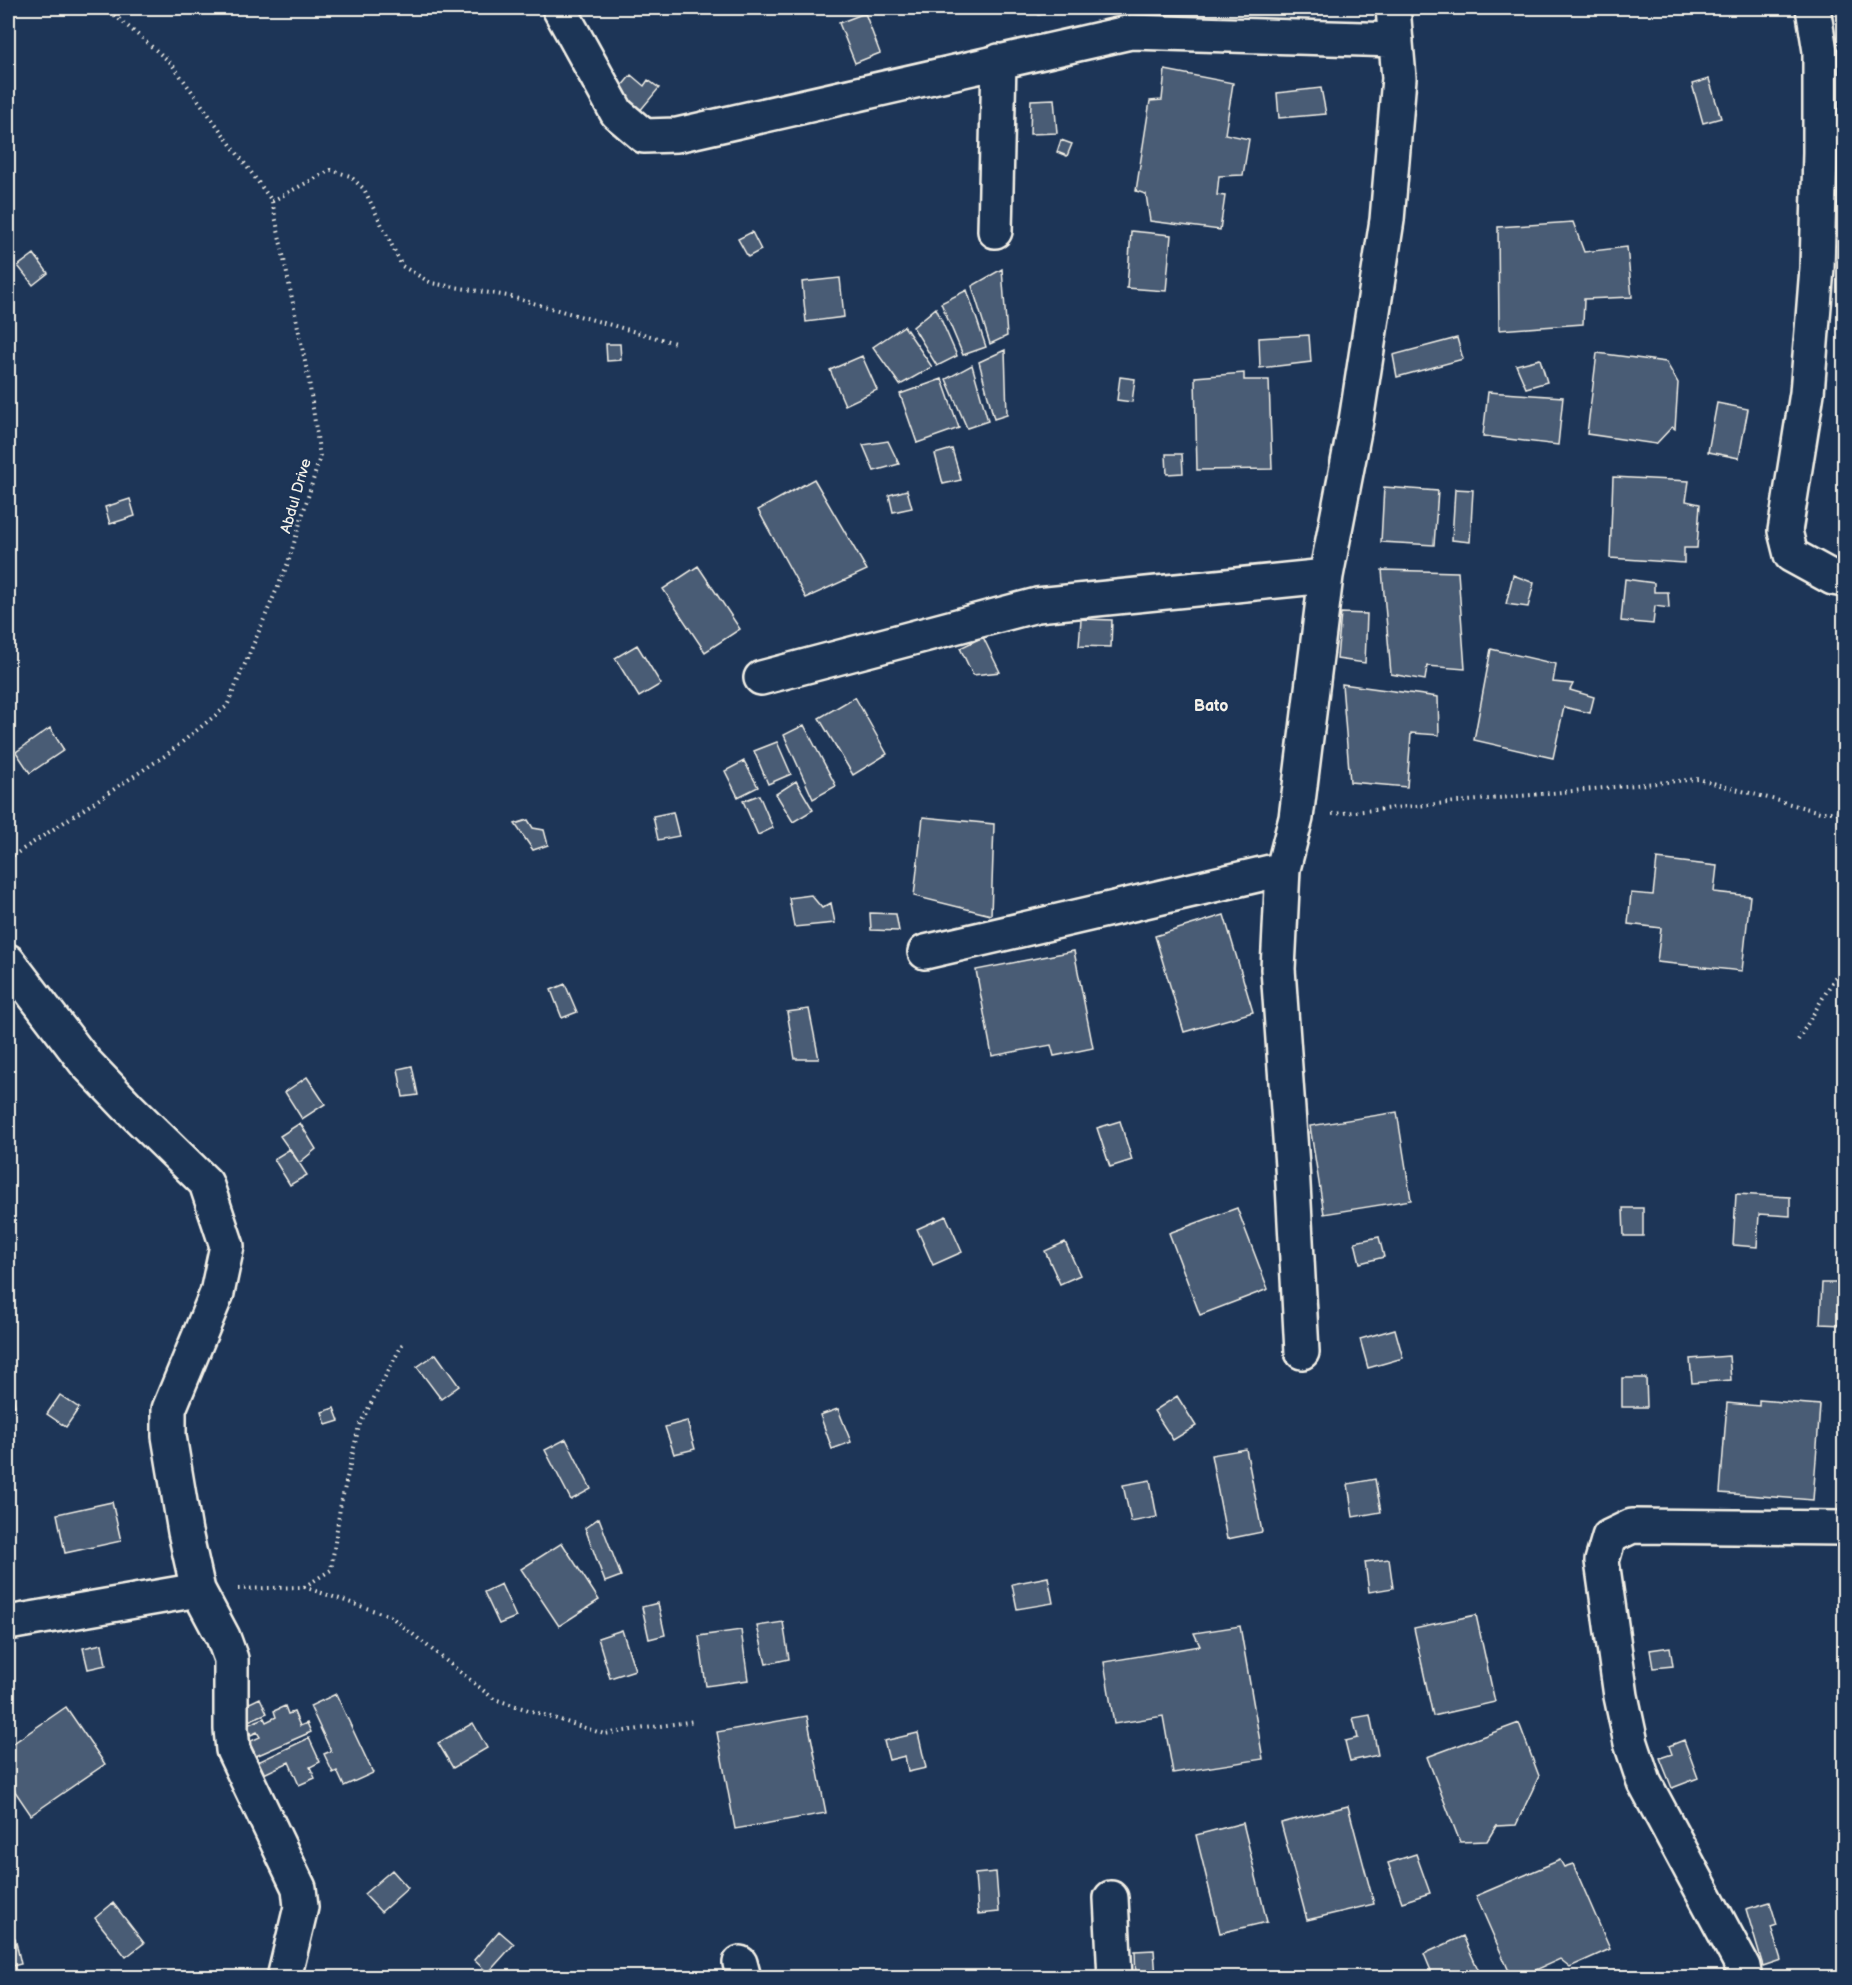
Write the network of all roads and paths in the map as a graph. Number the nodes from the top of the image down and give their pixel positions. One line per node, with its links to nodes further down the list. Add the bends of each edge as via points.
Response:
1 (106, 8): 7 (path, Abdul Drive, via 171,63)
2 (559, 8): 6 (street, via 617,113 644,136 677,135)
3 (1393, 8): 5 (street)
4 (1813, 8): 11 (street, via 1820,51 1817,268 1807,393 1785,531 1791,555 1833,578)
5 (1396, 40): 6 (street, via 1131,32); 10 (street, via 1399,78 1387,220 1356,421)
6 (999, 62): 8 (street)
7 (272, 201): 9 (path, via 331,170 350,176 364,189 402,266 431,283 508,296); 15 (path, Abdul Drive, via 309,381 320,457 288,563 227,706 166,755)
8 (995, 231)
9 (675, 343)
10 (1326, 576): 12 (street, via 1037,605); 14 (street)
11 (1845, 580)
12 (761, 678)
13 (1845, 812): 14 (path, via 1820,812 1698,779)
14 (1296, 818): 16 (street)
15 (8, 859)
16 (1283, 869): 17 (street); 22 (street, via 1278,969)
17 (925, 952)
18 (8, 961): 25 (street, via 85,1062 206,1183 227,1245 217,1293 169,1409 169,1436)
19 (1845, 962): 20 (path)
20 (1798, 1040)
21 (404, 1341): 24 (path, via 359,1426 331,1570)
22 (1302, 1352)
23 (1845, 1528): 31 (street, via 1632,1526 1610,1538 1602,1561 1621,1696 1644,1782)
24 (304, 1587): 25 (path); 27 (path, via 390,1616 494,1699 604,1734)
25 (198, 1590): 26 (street); 29 (street, via 231,1659 233,1750 299,1888 301,1907)
26 (8, 1623)
27 (694, 1721)
28 (1111, 1898): 30 (street)
29 (284, 1977)
30 (1115, 1977)
31 (1745, 1977)

